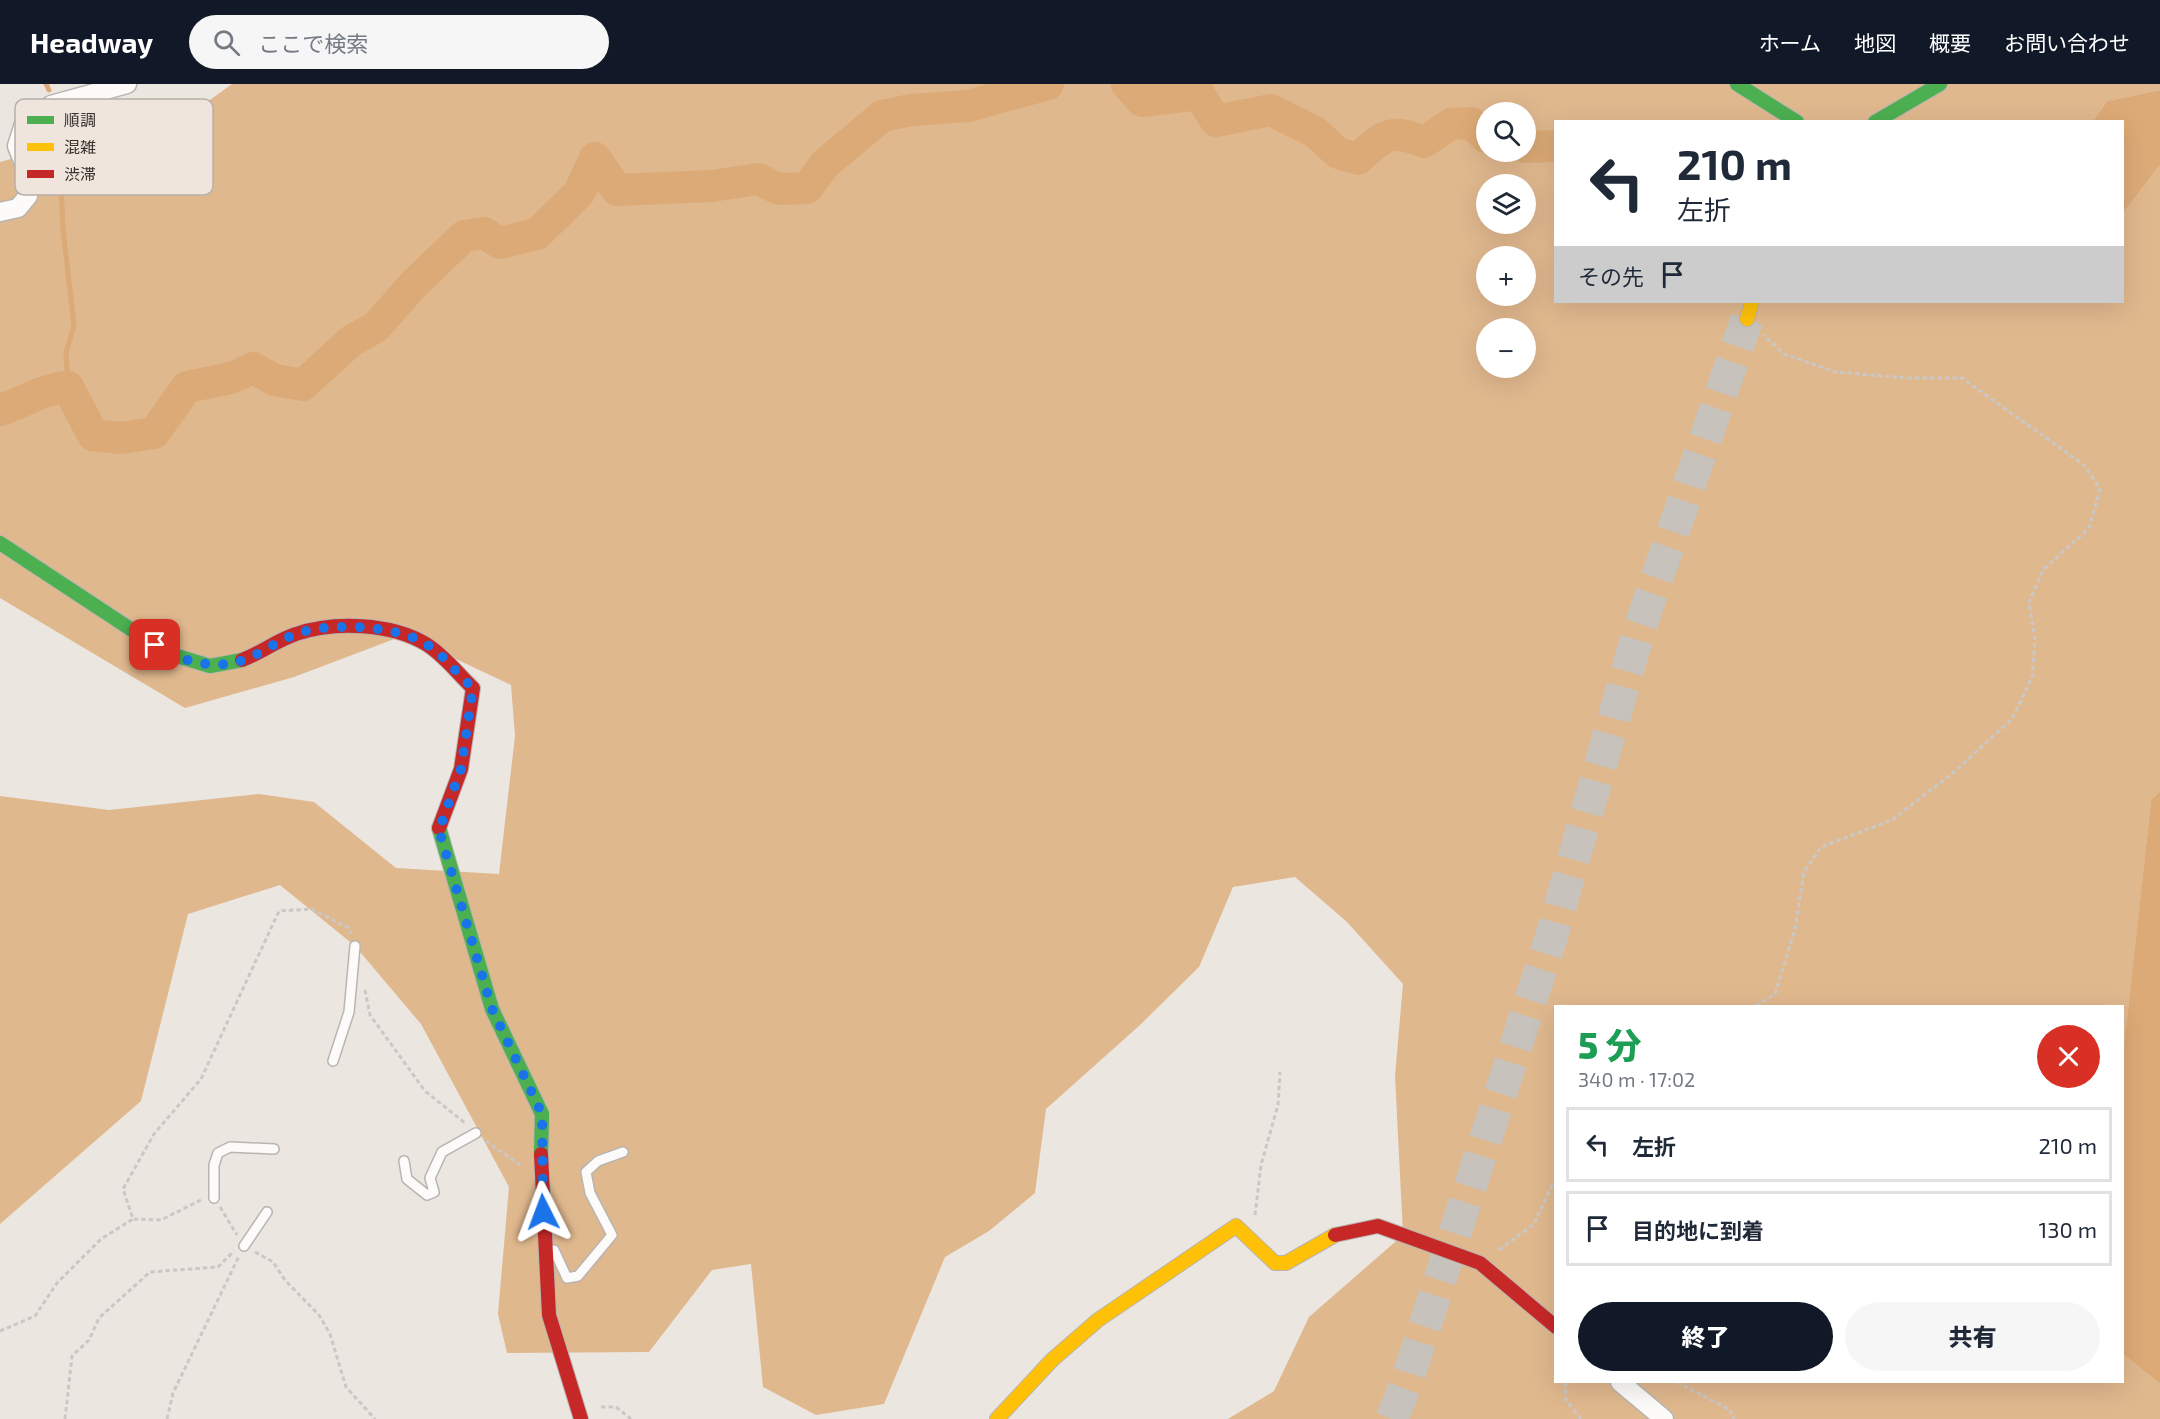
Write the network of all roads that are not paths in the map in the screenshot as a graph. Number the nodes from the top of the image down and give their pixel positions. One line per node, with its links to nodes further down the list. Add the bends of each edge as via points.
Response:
1 (127, 84): 4 (street)
2 (1737, 84): 5 (main road)
3 (1940, 84): 6 (main road)
4 (73, 99)
5 (1794, 120)
6 (1878, 120)
7 (28, 195): 8 (street, via 18,208)
8 (0, 213)
9 (1752, 303): 10 (main road)
10 (1747, 319)
11 (0, 543): 20 (main road, via 167,653 193,661 213,666 231,664 297,633 361,627 412,637 426,644 473,688 461,769 439,830 492,1009 542,1114)
12 (355, 946): 13 (lane, via 349,1012)
13 (333, 1061)
14 (476, 1133): 17 (lane, via 442,1152 430,1178 434,1192 427,1195 407,1179)
15 (274, 1149): 18 (lane, via 230,1147 218,1153)
16 (623, 1152): 20 (lane, via 598,1161 586,1172 590,1193 612,1235 579,1276 567,1278)
17 (404, 1161)
18 (214, 1198)
19 (267, 1212): 21 (lane)
20 (544, 1229): 24 (main road, via 549,1315)
21 (244, 1246)
22 (1554, 1325): 25 (main road, via 1480,1263 1378,1226 1332,1236 1286,1263 1275,1263 1236,1226 1212,1246 1113,1308 1016,1396)
23 (1621, 1383): 26 (street)
24 (580, 1416)
25 (997, 1419)
26 (1664, 1419)

